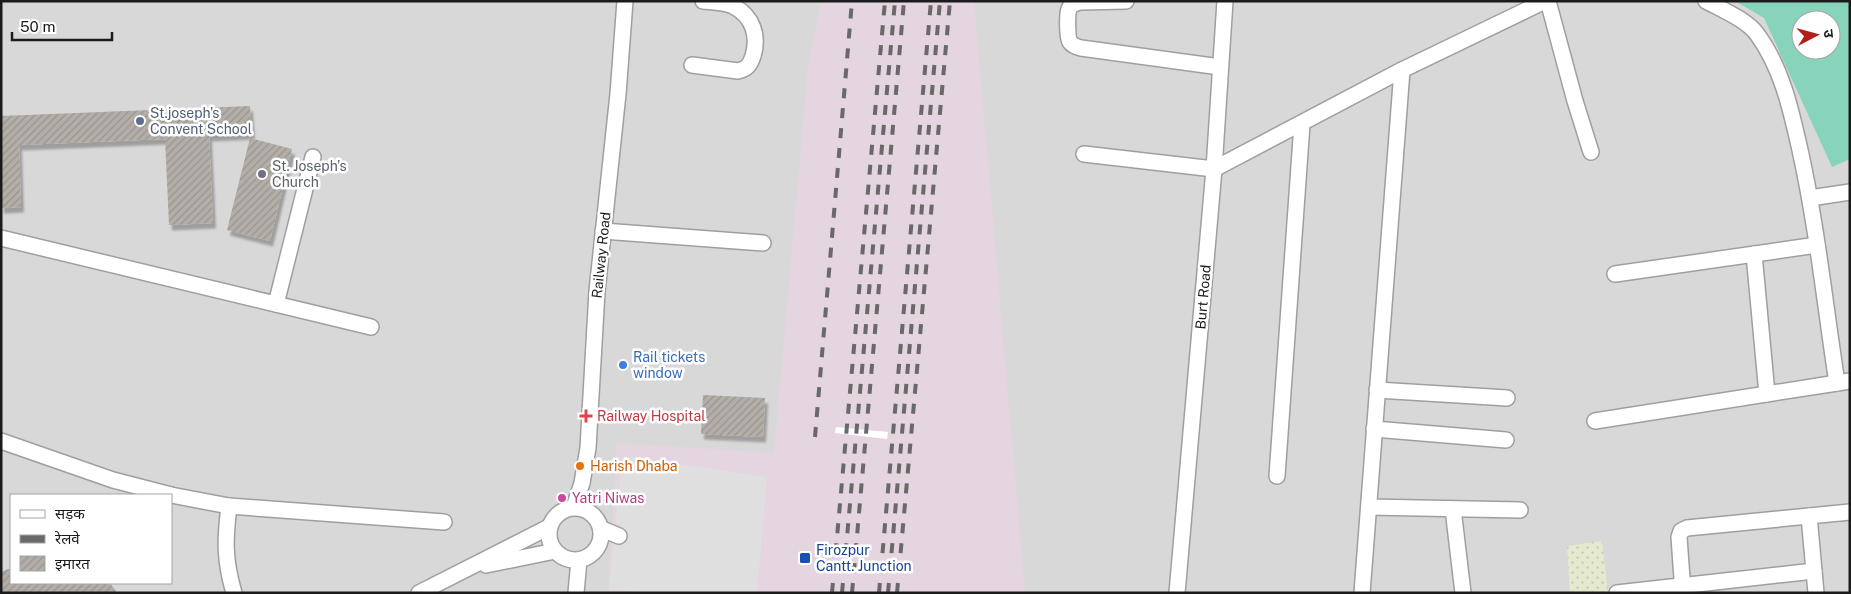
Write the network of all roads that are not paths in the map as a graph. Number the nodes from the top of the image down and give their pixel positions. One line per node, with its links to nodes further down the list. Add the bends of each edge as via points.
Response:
1 (625, 1): 18 (street, Railway Road)
2 (703, 1): 7 (street)
3 (1126, 1): 9 (street, via 1073,4 1069,9 1070,41 1081,48)
4 (1225, 1): 9 (street, Burt Road)
5 (1546, 1): 10 (street); 12 (street)
6 (1706, 1): 17 (street, via 1755,32 1773,60 1791,112)
7 (733, 4): 8 (street, via 752,24 756,34 750,64 738,71)
8 (692, 65)
9 (1220, 67): 15 (street, Burt Road)
10 (1402, 70): 11 (street); 27 (street)
11 (1302, 124): 15 (street); 34 (street)
12 (1591, 152)
13 (1084, 154): 15 (street)
14 (313, 157): 24 (street)
15 (1214, 169): 56 (street, Burt Road)
16 (1850, 192): 17 (street)
17 (1810, 198): 21 (street)
18 (603, 232): 20 (street); 39 (street, Railway Road, via 588,448)
19 (1, 238): 24 (street)
20 (763, 243)
21 (1817, 245): 22 (street); 26 (street)
22 (1754, 254): 23 (street); 28 (street)
23 (1615, 274)
24 (276, 304): 25 (street)
25 (371, 327)
26 (1843, 382): 28 (street)
27 (1377, 390): 29 (street); 31 (street)
28 (1767, 394): 30 (street)
29 (1507, 398)
30 (1595, 421)
31 (1374, 429): 32 (street); 38 (street)
32 (1506, 440)
33 (1, 441): 35 (street, via 112,480)
34 (1277, 476)
35 (167, 494)
36 (172, 495): 37 (street)
37 (229, 506): 44 (street); 53 (street, via 227,569)
38 (1368, 506): 40 (street); 57 (street)
39 (574, 507): 45 (street, via 558,513); 46 (street, via 587,509)
40 (1453, 509): 41 (street); 58 (street)
41 (1520, 510)
42 (1850, 512): 43 (street)
43 (1808, 516): 51 (street); 52 (street, via 1681,531)
44 (444, 522)
45 (549, 527): 48 (street); 50 (street)
46 (602, 529): 47 (street); 49 (street, via 600,544 592,555)
47 (620, 536)
48 (555, 551): 49 (street, via 567,559); 50 (street)
49 (579, 560): 55 (street)
50 (465, 569): 54 (street)
51 (1814, 571): 52 (street); 60 (street)
52 (1683, 588): 59 (street)
53 (234, 593)
54 (419, 593)
55 (576, 593)
56 (1177, 593)
57 (1362, 593)
58 (1463, 593)
59 (1617, 593)
60 (1816, 593)

